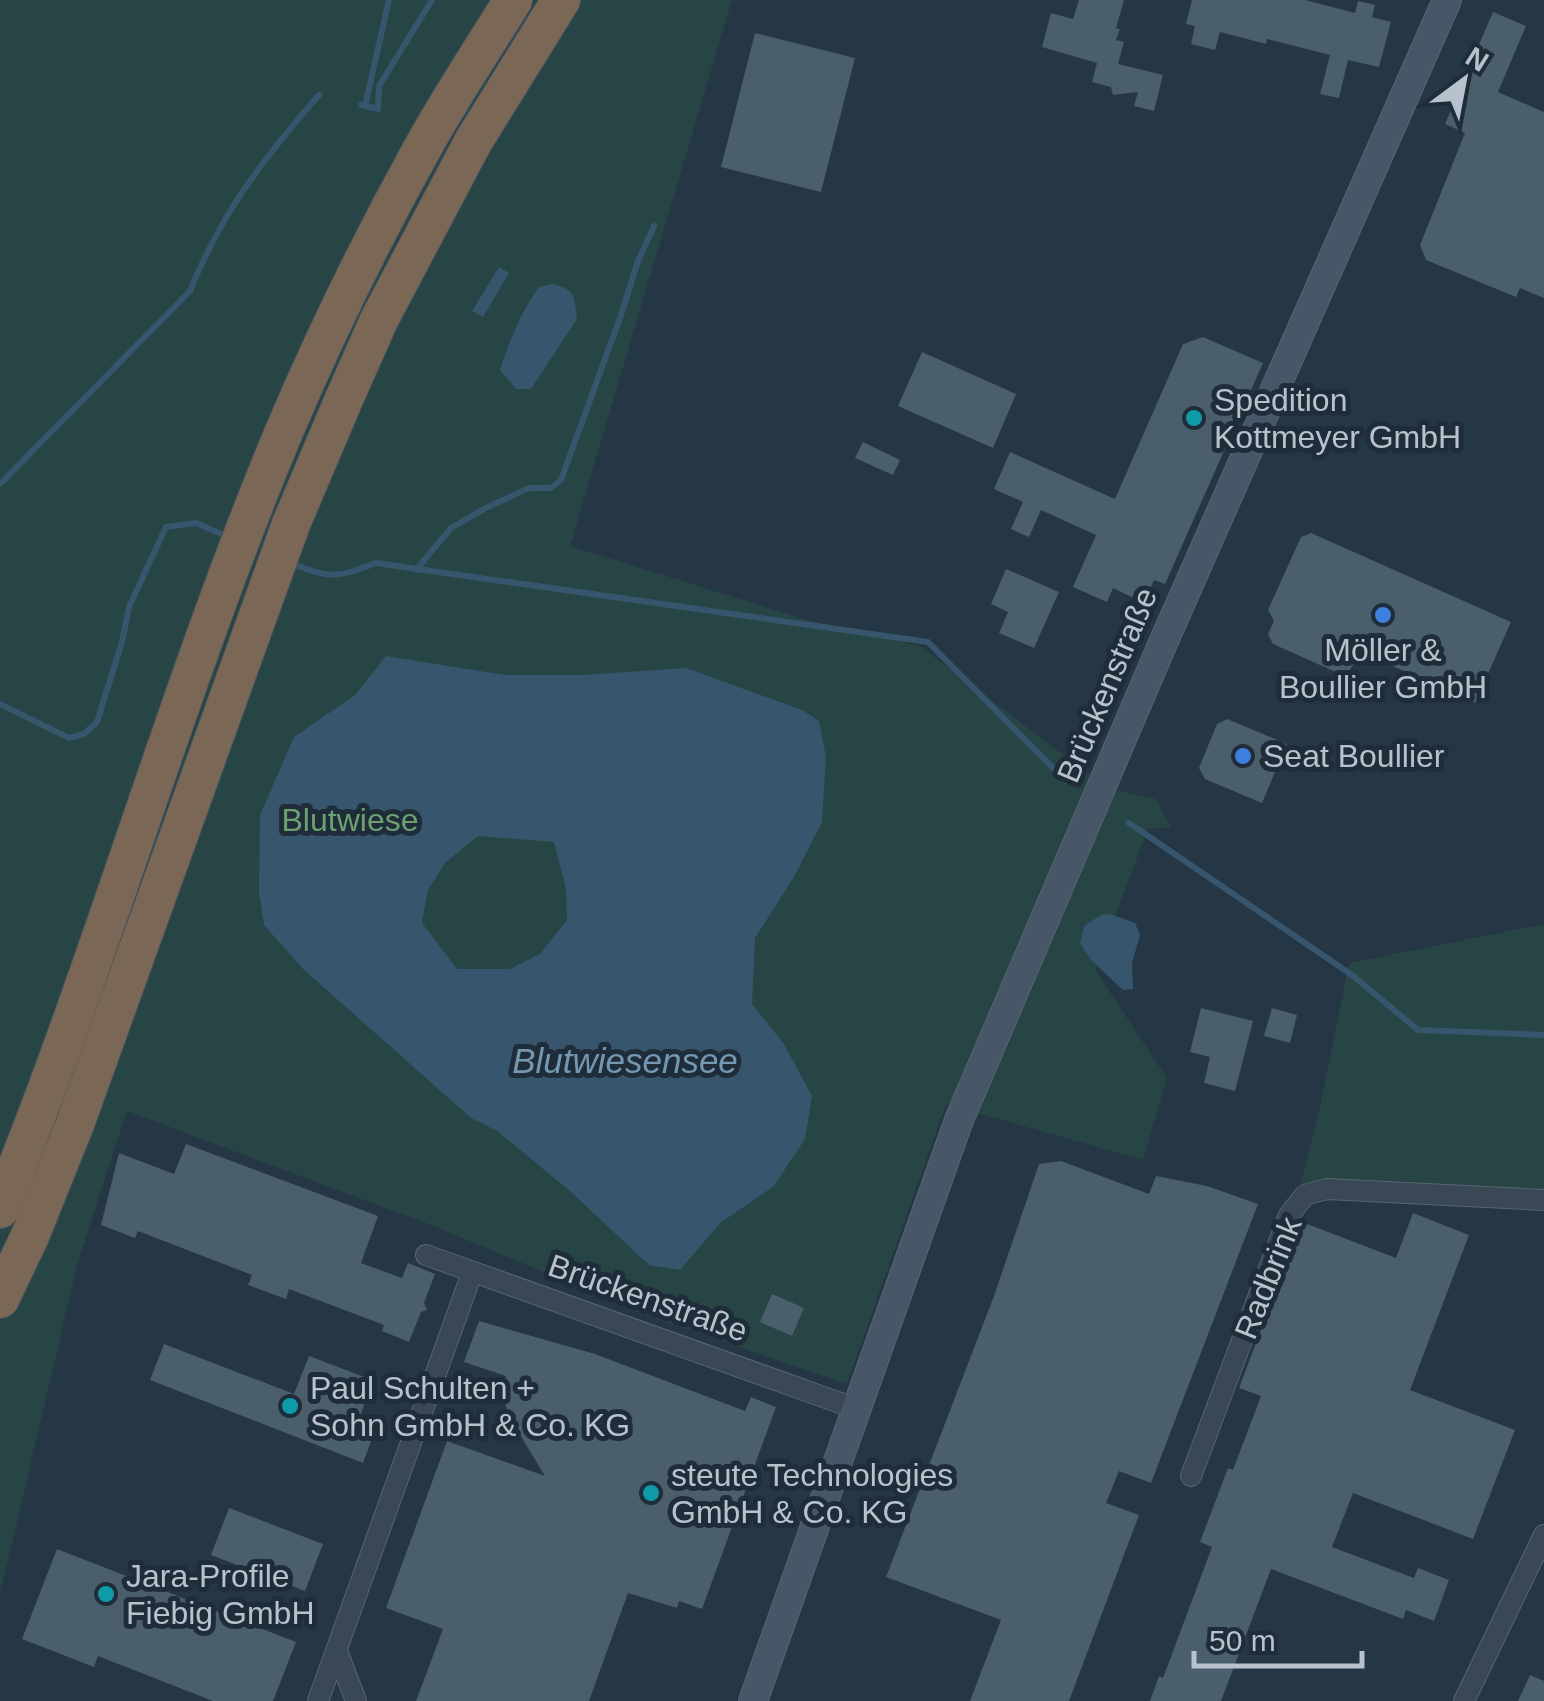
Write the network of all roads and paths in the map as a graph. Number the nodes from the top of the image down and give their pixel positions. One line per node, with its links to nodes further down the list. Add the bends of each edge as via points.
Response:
1 (513, 0): 5 (highway, via 424,146 282,436)
2 (562, 0): 8 (highway, via 473,142 379,320 291,524 75,1124)
3 (1443, 1): 9 (main road, Brückenstraße, via 981,1066)
4 (1544, 1200): 10 (street, Radbrink, via 1327,1189 1305,1195 1289,1215)
5 (0, 1209)
6 (426, 1255): 7 (street, Brückenstraße)
7 (472, 1273): 9 (street, Brückenstraße); 12 (street)
8 (0, 1299)
9 (857, 1409): 15 (main road, Brückenstraße)
10 (1192, 1476)
11 (1544, 1535): 16 (street)
12 (337, 1651): 13 (street); 14 (street)
13 (318, 1701)
14 (356, 1701)
15 (753, 1701)
16 (1464, 1701)

